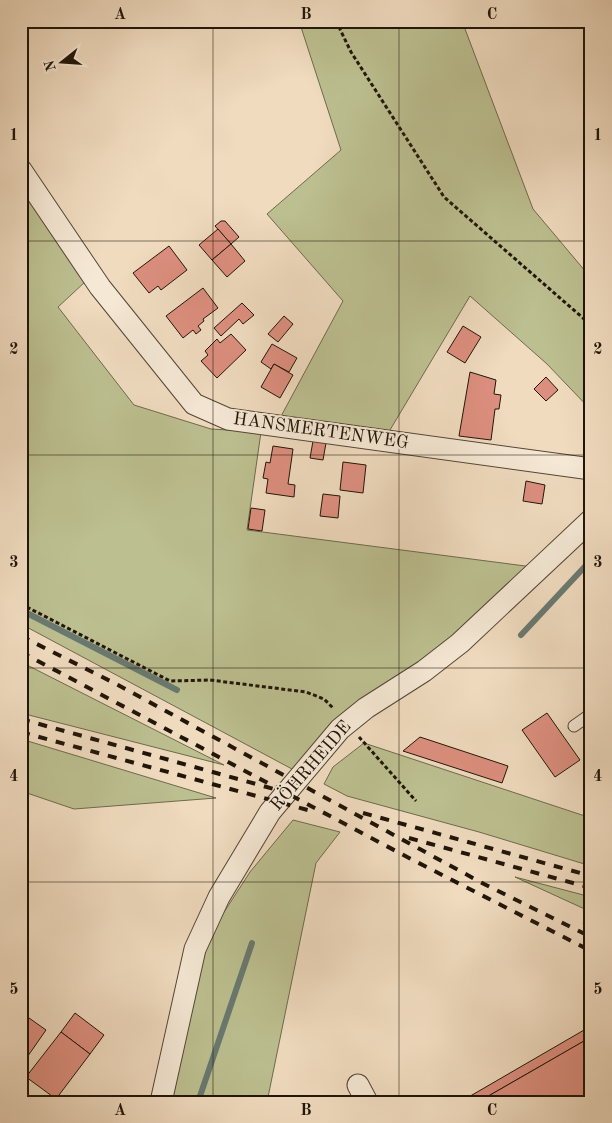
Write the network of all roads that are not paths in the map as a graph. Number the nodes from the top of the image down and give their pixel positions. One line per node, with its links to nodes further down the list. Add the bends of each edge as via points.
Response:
1 (21, 170): 2 (street, HANSMERTENWEG, via 100,287 194,404 228,419)
2 (591, 469)
3 (591, 520): 6 (street, RÖHRHEIDE, via 460,644 348,723 270,812 218,896 195,949)
4 (591, 714): 5 (lane)
5 (574, 726)
6 (161, 1102)

